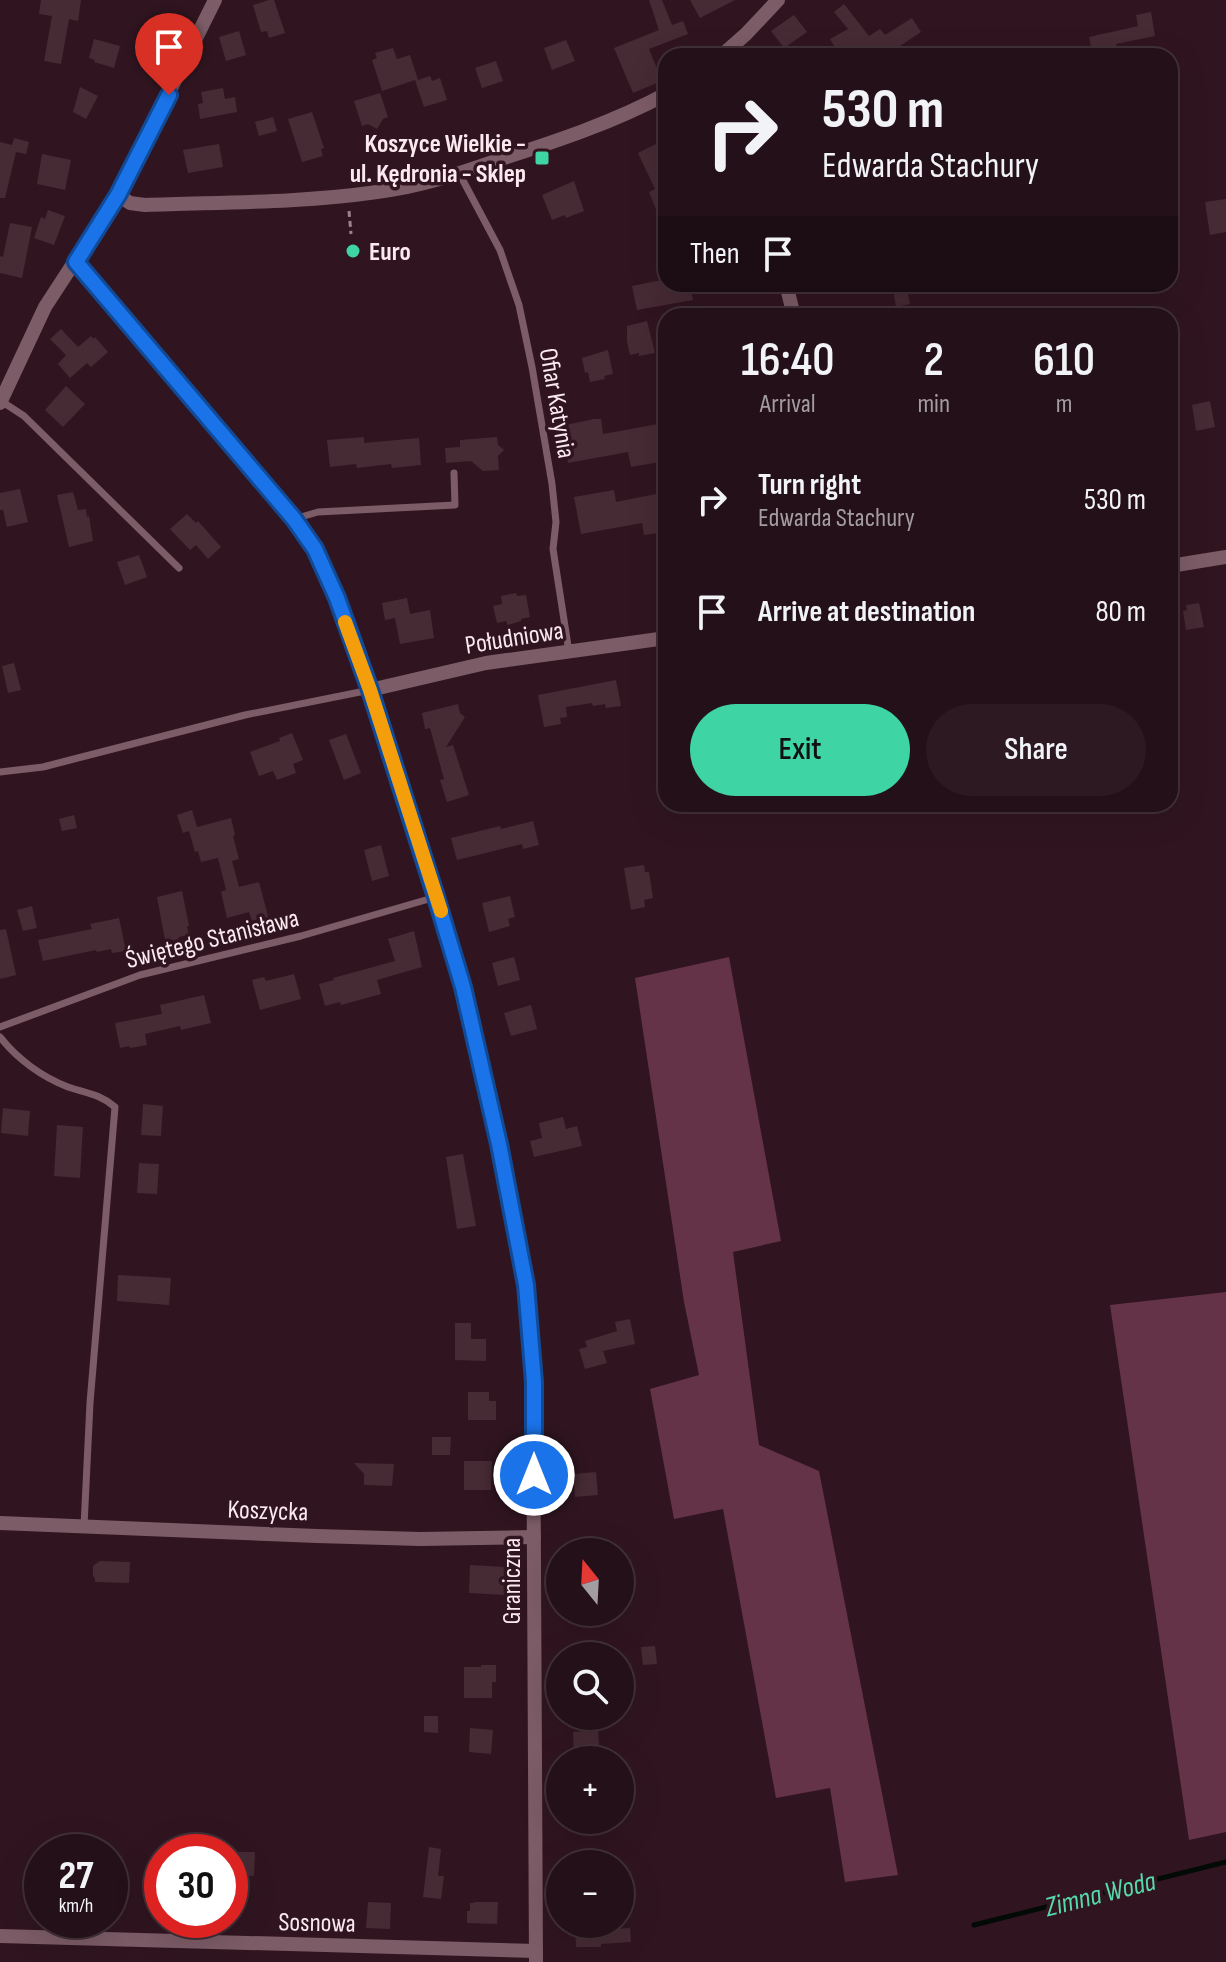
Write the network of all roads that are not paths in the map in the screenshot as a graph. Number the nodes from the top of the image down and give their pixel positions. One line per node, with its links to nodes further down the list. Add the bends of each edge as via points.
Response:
1 (215, 0): 6 (street)
2 (778, 0): 3 (street)
3 (730, 48)
4 (658, 97): 5 (street, via 563,139)
5 (459, 173): 6 (street, via 347,195 145,205); 15 (lane, Ofiar Katynia, via 500,250 519,305 552,484 553,549)
6 (118, 195): 7 (street)
7 (76, 262): 8 (street, via 45,307); 10 (street, Graniczna)
8 (0, 402): 13 (lane, via 24,416)
9 (454, 473): 10 (lane, via 455,505 318,512)
10 (294, 519): 16 (street, Graniczna, via 315,549 337,598)
11 (1226, 557): 12 (street)
12 (1178, 565)
13 (179, 568)
14 (658, 639): 15 (street, Południowa)
15 (569, 652): 16 (street, Południowa, via 486,663)
16 (370, 690): 17 (lane, via 245,715 43,767); 18 (street, Graniczna)
17 (0, 772)
18 (436, 897): 19 (lane, Świętego Stanisława, via 140,975); 23 (street, Graniczna, via 463,987 526,1285 534,1382)
19 (0, 1027)
20 (0, 1037): 22 (lane, via 39,1074 104,1097 115,1107)
21 (0, 1523): 22 (street, Koszycka)
22 (83, 1526): 23 (street, Koszycka, via 420,1539)
23 (534, 1537): 25 (street, Graniczna)
24 (0, 1936): 25 (street, Sosnowa)
25 (536, 1957)

